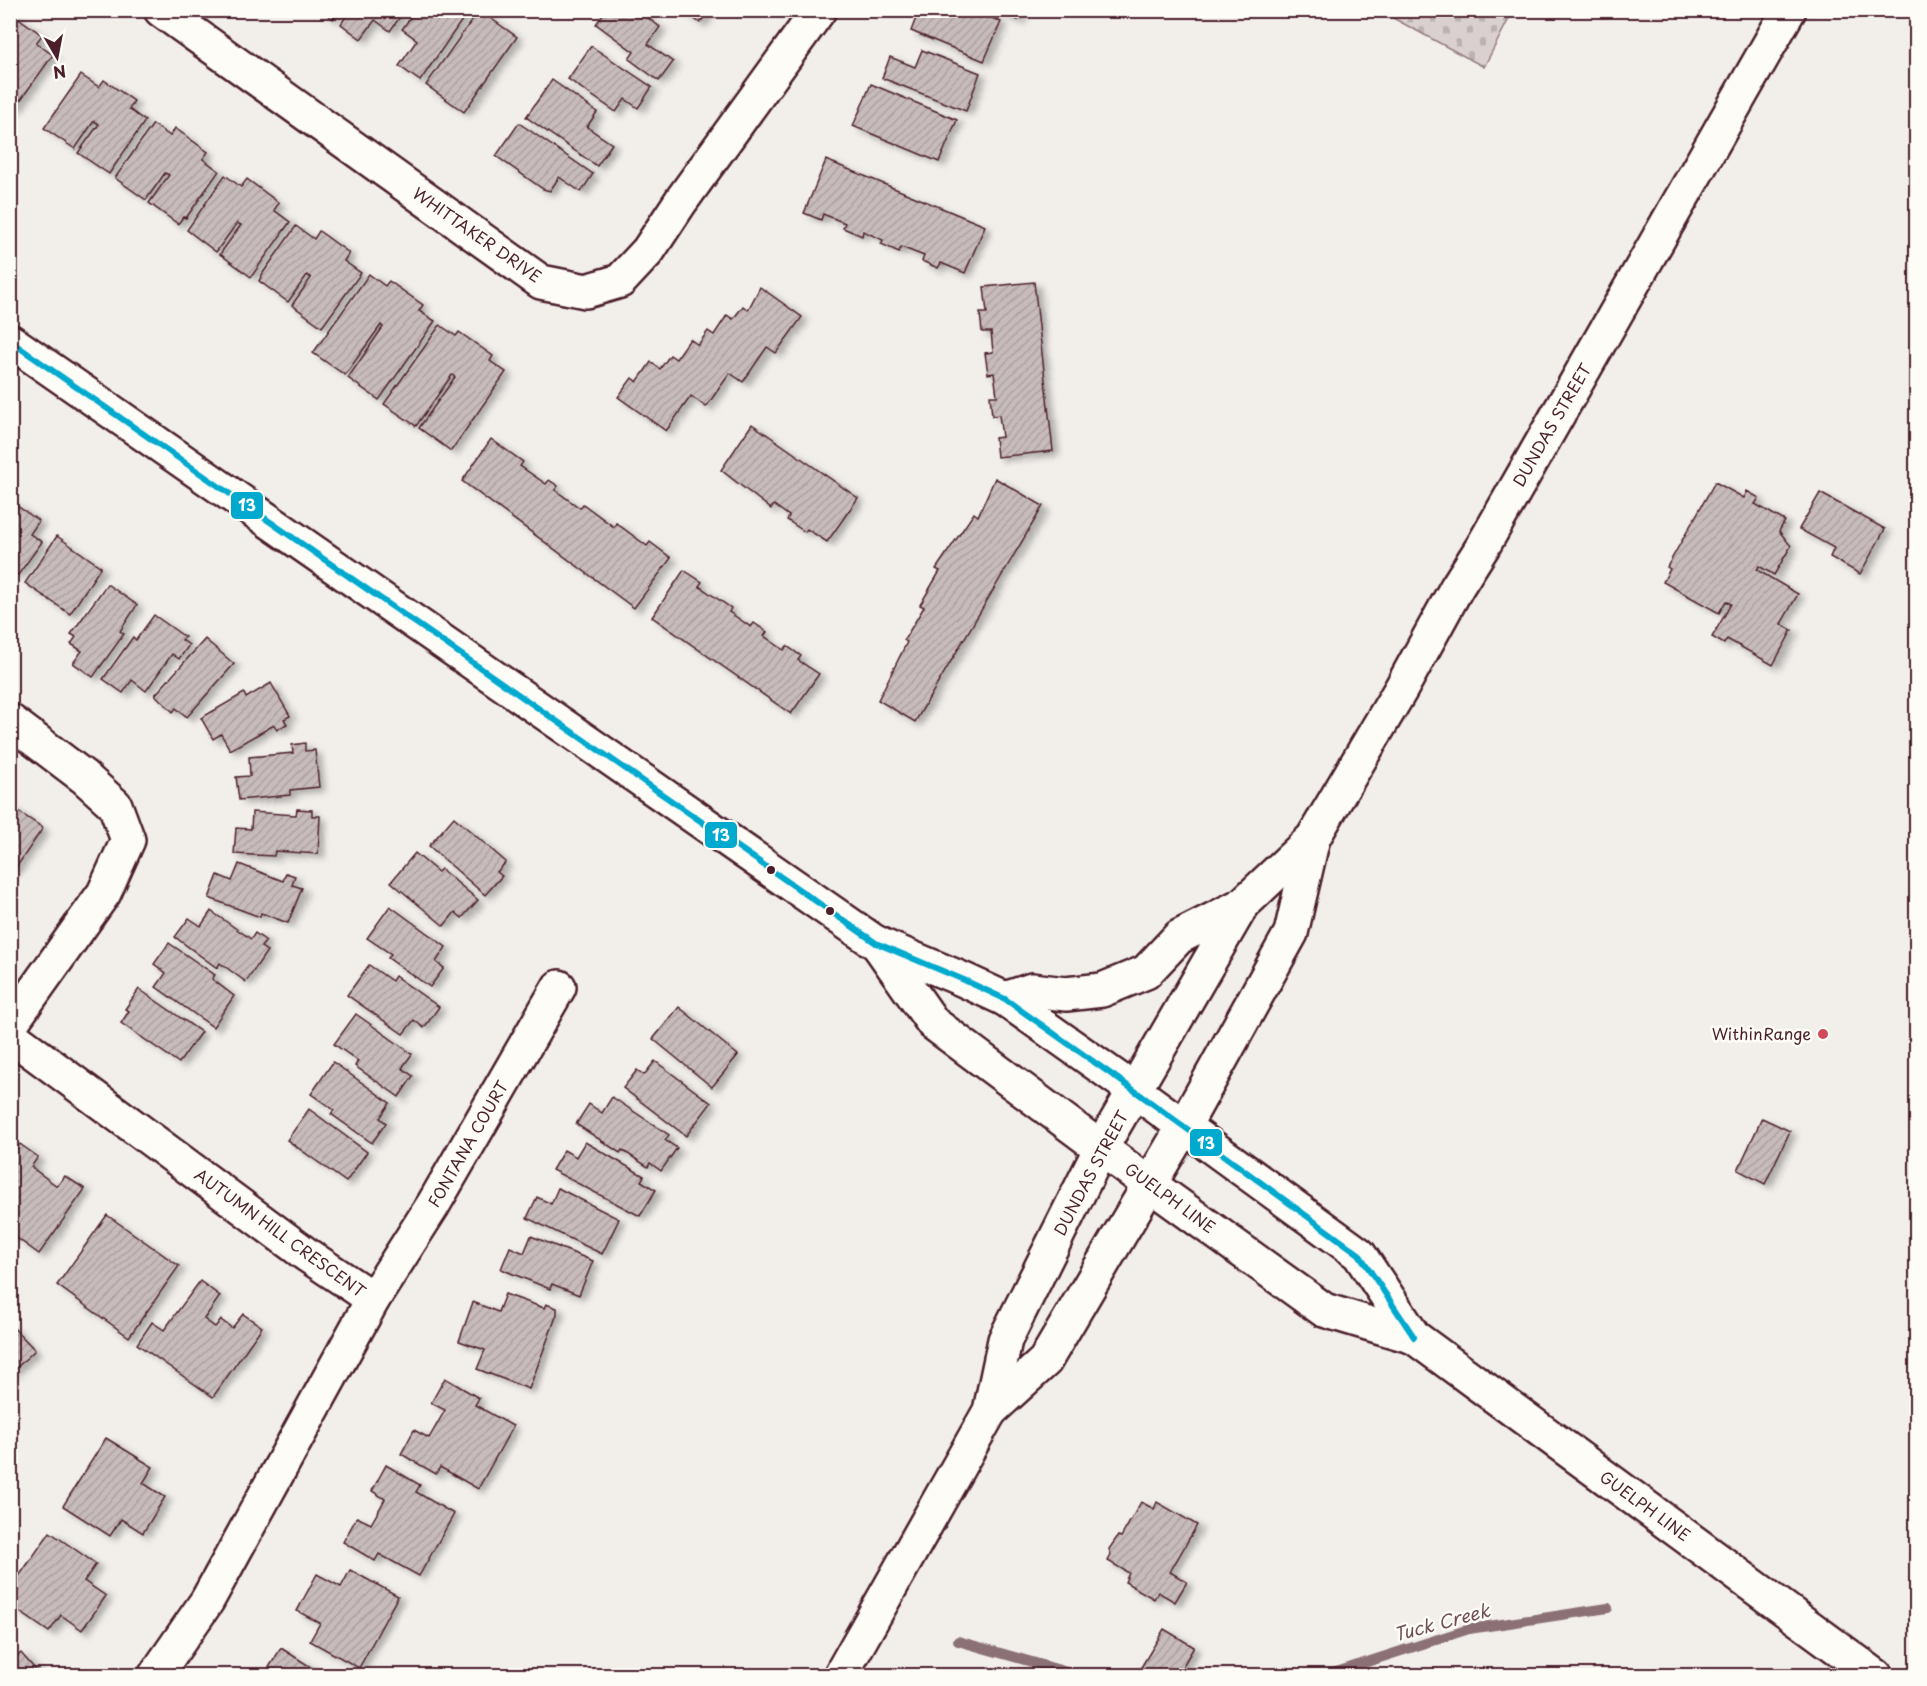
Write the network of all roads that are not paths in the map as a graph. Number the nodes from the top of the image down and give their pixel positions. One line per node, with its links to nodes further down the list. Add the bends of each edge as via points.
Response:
1 (161, 10): 2 (main road, WHITTAKER DRIVE, via 541,282 586,291 620,281 648,251)
2 (819, 10)
3 (1789, 10): 6 (main road, DUNDAS STREET)
4 (10, 341): 8 (main road, GUELPH LINE)
5 (10, 721): 11 (main road, via 115,805 128,840 104,893)
6 (1313, 838): 7 (main road, DUNDAS STREET); 14 (main road, DUNDAS STREET, via 1292,933)
7 (1242, 905): 10 (main road, via 1179,937 1146,972 1102,990 1066,994 1032,990); 13 (main road, DUNDAS STREET)
8 (876, 943): 10 (main road, GUELPH LINE); 15 (main road, GUELPH LINE, via 933,1023)
9 (560, 987): 17 (main road, FONTANA COURT, via 433,1205)
10 (1005, 999): 13 (main road, GUELPH LINE)
11 (10, 1025)
12 (10, 1035): 17 (main road, AUTUMN HILL CRESCENT, via 307,1255)
13 (1135, 1091): 14 (main road, GUELPH LINE); 15 (main road, DUNDAS STREET)
14 (1184, 1126): 16 (main road, DUNDAS STREET); 18 (main road, GUELPH LINE, via 1359,1254)
15 (1101, 1148): 16 (main road, GUELPH LINE); 19 (main road, DUNDAS STREET, via 1005,1340)
16 (1149, 1184): 18 (main road, GUELPH LINE, via 1324,1310); 19 (main road, DUNDAS STREET, via 1045,1361)
17 (373, 1299): 20 (main road, AUTUMN HILL CRESCENT, via 207,1601)
18 (1414, 1337): 22 (main road, GUELPH LINE)
19 (990, 1411): 21 (main road, DUNDAS STREET)
20 (155, 1676)
21 (840, 1676)
22 (1876, 1676)

